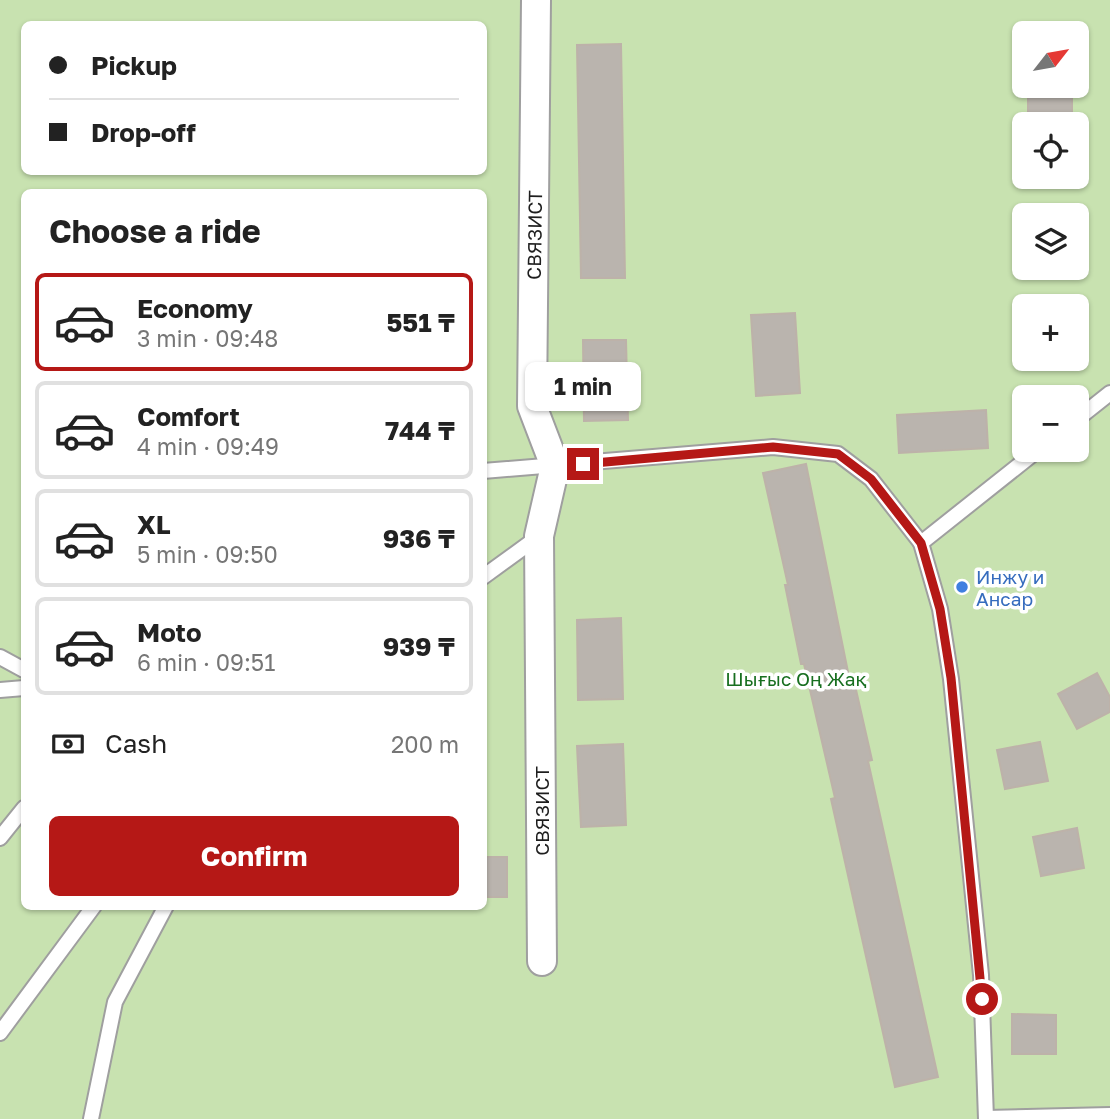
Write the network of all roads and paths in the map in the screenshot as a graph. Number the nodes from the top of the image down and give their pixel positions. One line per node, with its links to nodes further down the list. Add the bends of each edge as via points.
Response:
1 (536, 0): 5 (street, СВЯЗИСТ, via 532,406)
2 (1110, 393): 3 (lane)
3 (1089, 410)
4 (1023, 462): 8 (lane)
5 (555, 466): 6 (lane); 7 (street, СВЯЗИСТ); 8 (lane, via 773,447 838,454 871,479)
6 (487, 471)
7 (539, 536): 9 (lane); 18 (street, СВЯЗИСТ)
8 (921, 543): 21 (lane, via 940,609 951,678 981,975)
9 (487, 574)
10 (0, 657): 11 (lane)
11 (21, 668)
12 (21, 688): 13 (lane)
13 (0, 690)
14 (21, 812): 15 (lane)
15 (0, 838)
16 (91, 910): 19 (lane)
17 (164, 910): 22 (lane, via 115,1002)
18 (542, 961)
19 (0, 1033)
20 (1110, 1115): 21 (lane)
21 (986, 1118)
22 (90, 1119)

